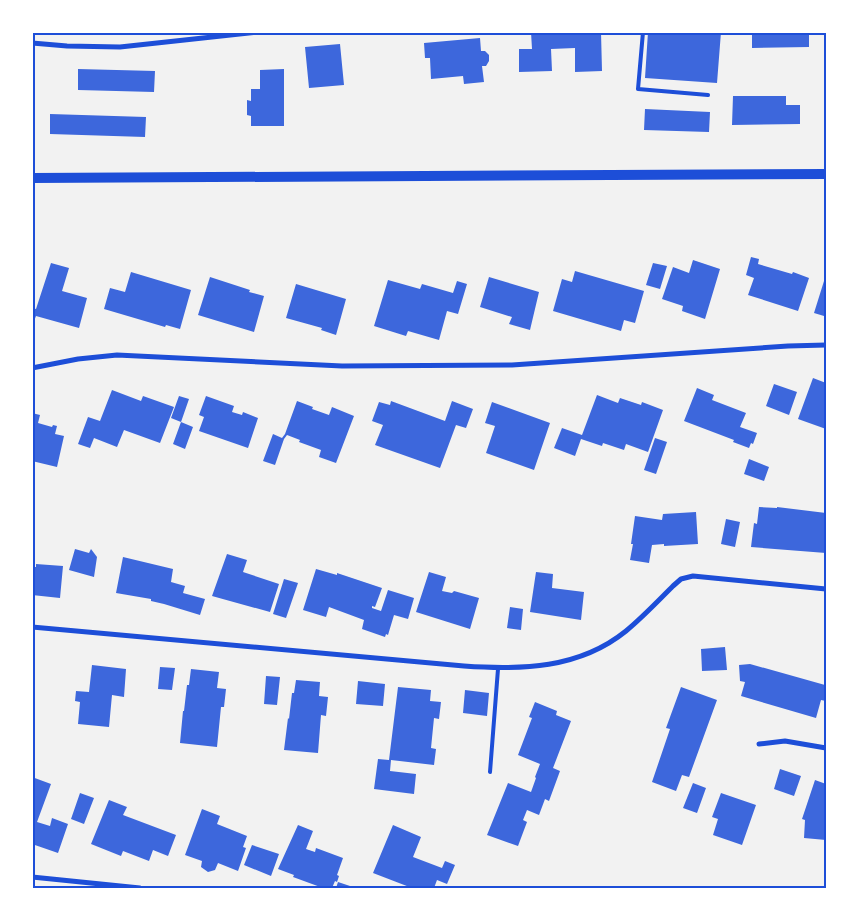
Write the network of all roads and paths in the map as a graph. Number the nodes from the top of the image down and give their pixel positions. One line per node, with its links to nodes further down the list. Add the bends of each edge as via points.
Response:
1 (258, 32): 3 (street, via 120,47)
2 (643, 32): 4 (lane, via 638,89)
3 (32, 43)
4 (708, 94)
5 (826, 174): 6 (main road)
6 (32, 178)
7 (826, 345): 8 (street, via 512,365 342,366 117,355)
8 (32, 368)
9 (826, 588): 11 (street, via 693,576 681,579 625,632 597,650 549,666)
10 (32, 627): 11 (street)
11 (498, 668): 14 (lane)
12 (759, 744): 13 (street, via 785,741)
13 (826, 748)
14 (490, 772)
15 (32, 877): 16 (street)
16 (140, 888)

